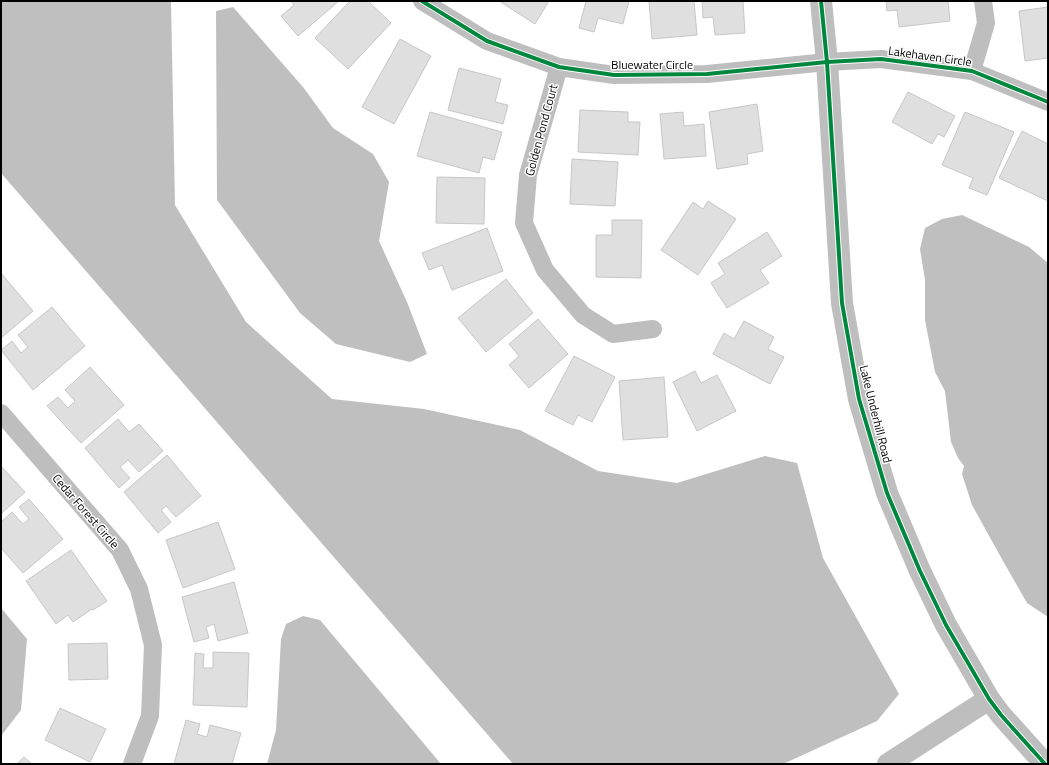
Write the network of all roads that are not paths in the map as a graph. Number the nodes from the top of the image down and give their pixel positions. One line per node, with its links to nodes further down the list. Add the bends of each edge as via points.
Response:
1 (422, 1): 5 (street, Bluewater Circle, via 487,41)
2 (821, 1): 4 (street, Lake Underhill Road)
3 (983, 1): 6 (street, Lakehaven Circle, via 986,23)
4 (827, 62): 5 (street, Bluewater Circle, via 707,74 614,75); 6 (street, Lakehaven Circle, via 881,59); 10 (street, Lake Underhill Road, via 842,303 860,399 887,493 920,570 946,625)
5 (559, 67): 8 (street, Golden Pond Court, via 528,175 524,222 544,270 583,315 613,334)
6 (972, 71): 7 (street, Lakehaven Circle)
7 (1048, 102)
8 (653, 329)
9 (1, 413): 11 (street, Cedar Forest Circle, via 120,550 139,589 153,645 150,716)
10 (989, 699): 12 (street); 13 (street, Lake Underhill Road, via 1001,716)
11 (132, 764)
12 (888, 764)
13 (1045, 764)

